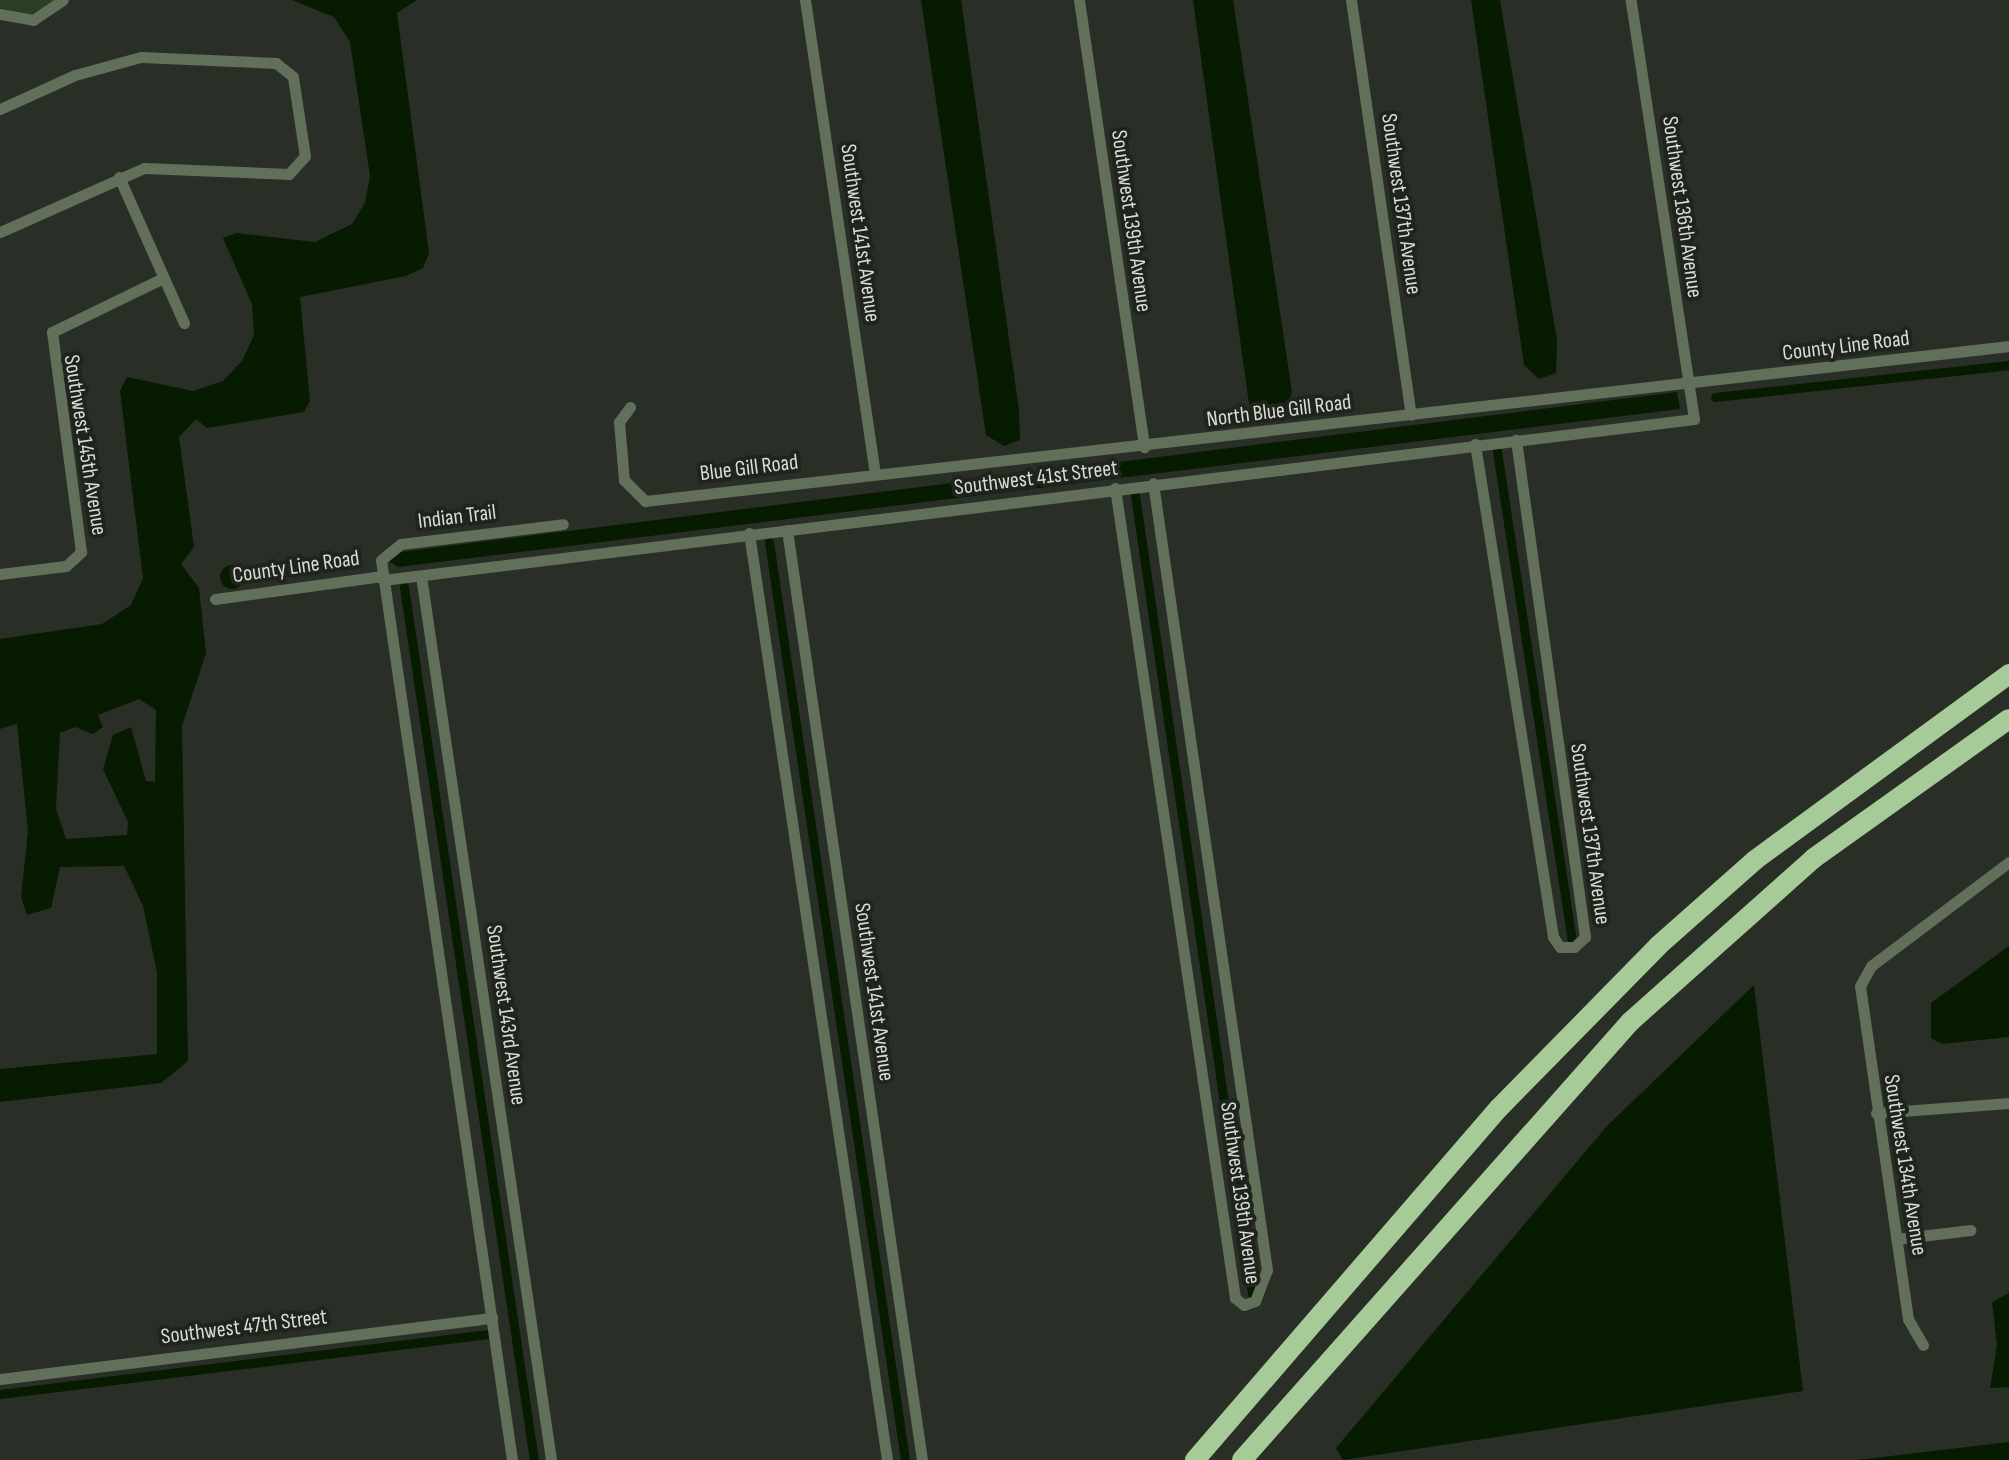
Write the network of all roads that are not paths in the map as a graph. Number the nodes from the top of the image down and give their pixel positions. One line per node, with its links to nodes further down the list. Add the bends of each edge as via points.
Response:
1 (63, 0): 6 (street, via 33,20)
2 (805, 0): 20 (street, Southwest 141st Avenue)
3 (1079, 0): 19 (street, Southwest 139th Avenue)
4 (1351, 0): 15 (street, Southwest 137th Avenue)
5 (1631, 0): 13 (street, Southwest 136th Avenue)
6 (0, 14)
7 (0, 109): 8 (street, via 75,75 141,57 288,66 305,156 299,169 277,174 166,164)
8 (119, 177): 9 (street); 10 (street)
9 (0, 232)
10 (163, 278): 11 (street); 26 (street, Southwest 145th Avenue, via 52,332 81,552 76,562)
11 (184, 323)
12 (2009, 346): 13 (street, County Line Road)
13 (1688, 383): 15 (street, North Blue Gill Road); 16 (street, Southwest 136th Avenue)
14 (630, 407): 20 (street, Blue Gill Road, via 619,422 631,493 645,501)
15 (1411, 415): 19 (street, North Blue Gill Road)
16 (1694, 419): 17 (street, Southwest 41st Street)
17 (1516, 440): 18 (street, Southwest 41st Street); 18 (street, Southwest 137th Avenue, via 1585,937 1574,947 1560,947 1553,937)
18 (1475, 444): 21 (street, Southwest 41st Street)
19 (1144, 447): 20 (street, North Blue Gill Road, via 889,477)
20 (875, 473)
21 (1153, 483): 22 (street, Southwest 41st Street); 22 (street, Southwest 139th Avenue, via 1267,1270 1255,1301 1244,1305 1235,1298)
22 (1115, 488): 24 (street, Southwest 41st Street)
23 (563, 524): 28 (street, Indian Trail, via 401,544 384,553)
24 (787, 530): 25 (street, Southwest 41st Street); 43 (street, Southwest 141st Avenue)
25 (749, 533): 27 (street, Southwest 41st Street); 42 (street)
26 (0, 574)
27 (421, 576): 28 (street, Southwest 41st Street); 41 (street, Southwest 143rd Avenue)
28 (382, 578): 29 (street, County Line Road); 37 (street)
29 (215, 599)
30 (2009, 674): 44 (highway, via 1755,860 1648,955 1499,1108)
31 (2009, 719): 45 (highway, via 1814,858 1630,1022)
32 (2009, 862): 34 (street, Southwest 134th Avenue, via 1871,966 1860,986)
33 (2009, 1103): 34 (street)
34 (1876, 1113): 36 (street, Southwest 134th Avenue)
35 (1970, 1230): 36 (street)
36 (1896, 1239): 38 (street, Southwest 134th Avenue, via 1908,1319)
37 (492, 1318): 39 (street, Southwest 47th Street); 40 (street)
38 (1923, 1345)
39 (0, 1379)
40 (512, 1460)
41 (551, 1460)
42 (887, 1460)
43 (922, 1460)
44 (1195, 1460)
45 (1242, 1460)

